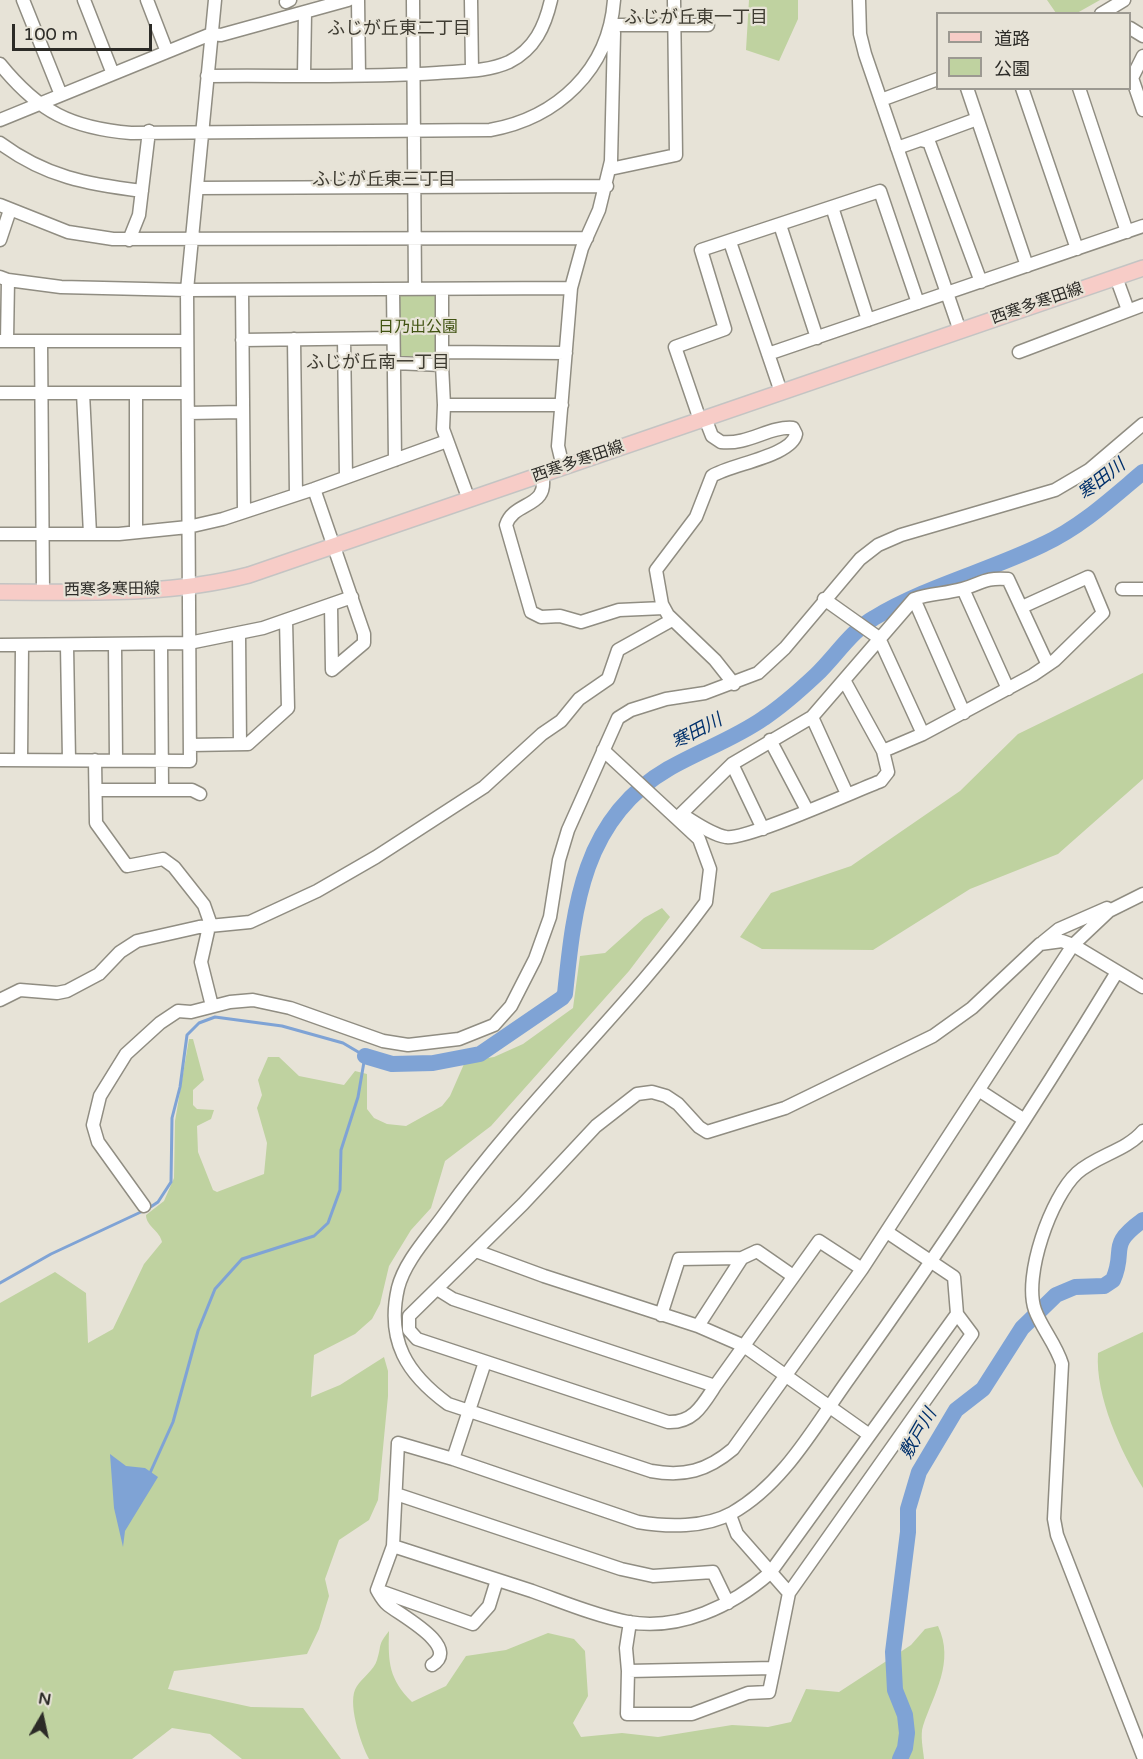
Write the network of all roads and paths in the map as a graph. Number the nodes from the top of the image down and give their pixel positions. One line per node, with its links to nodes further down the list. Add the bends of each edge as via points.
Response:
1 (23, 0): 35 (street)
2 (84, 0): 26 (street)
3 (147, 0): 22 (street)
4 (207, 0): 17 (street)
5 (215, 0): 17 (street)
6 (348, 0): 16 (street)
7 (358, 0): 29 (street)
8 (413, 0): 27 (street)
9 (471, 0): 25 (street)
10 (550, 0): 25 (street, via 547,21 522,52 510,61)
11 (614, 0): 19 (street)
12 (674, 0): 18 (street)
13 (859, 0): 36 (street, via 860,34)
14 (1124, 0): 15 (street)
15 (1104, 12)
16 (305, 13): 21 (street, via 221,35); 28 (street)
17 (213, 15): 21 (street)
18 (675, 24): 19 (street); 20 (street); 47 (street, via 676,155)
19 (610, 25): 42 (street, via 588,73 570,94 539,114 490,130); 47 (street, via 614,33)
20 (708, 25)
21 (211, 34): 22 (street); 30 (street)
22 (167, 52): 26 (street)
23 (1143, 56): 38 (street, via 1132,78)
24 (0, 64): 37 (street)
25 (472, 70): 27 (street)
26 (114, 74): 35 (street)
27 (413, 74): 29 (street); 42 (street)
28 (304, 75): 29 (street); 30 (street)
29 (359, 75)
30 (207, 76): 41 (street)
31 (936, 80): 36 (street)
32 (968, 90): 39 (street)
33 (1023, 90): 63 (street)
34 (1080, 90): 56 (street)
35 (62, 95): 37 (street)
36 (881, 100): 46 (street)
37 (39, 104): 40 (street); 43 (street, via 74,124 98,130)
38 (1143, 108)
39 (977, 119): 44 (street); 64 (street)
40 (0, 120)
41 (202, 130): 42 (street); 43 (street); 50 (street)
42 (414, 130): 49 (street)
43 (149, 131): 51 (street)
44 (920, 140): 46 (street); 68 (street, via 930,142)
45 (0, 143): 51 (street, via 19,157 67,179)
46 (897, 148): 75 (street)
47 (610, 169): 48 (street)
48 (606, 186): 49 (street); 58 (street)
49 (414, 187): 50 (street); 57 (street)
50 (197, 188): 61 (street)
51 (142, 191): 60 (street, via 139,215)
52 (832, 207): 54 (street); 76 (street, via 879,191); 79 (street)
53 (5, 208): 59 (street); 60 (street, via 68,232)
54 (780, 225): 62 (street); 82 (street)
55 (1143, 226): 56 (street)
56 (1127, 232): 63 (street)
57 (414, 238): 58 (street); 61 (street); 71 (street)
58 (587, 238): 69 (street)
59 (0, 240)
60 (129, 240): 61 (street)
61 (192, 240): 73 (street)
62 (730, 242): 91 (street); 104 (street, via 701,250 725,329 675,347)
63 (1077, 249): 64 (street)
64 (1027, 266): 68 (street)
65 (1143, 268): 66 (main road, 西寒多寒田線)
66 (1116, 277): 78 (street); 80 (main road, 西寒多寒田線)
67 (4, 279): 73 (street, via 61,287); 86 (street)
68 (981, 282): 75 (street)
69 (571, 288): 72 (street); 89 (street)
70 (393, 289): 71 (street); 74 (street); 81 (street)
71 (415, 289): 72 (street)
72 (442, 289): 92 (street)
73 (187, 290): 74 (street); 87 (street)
74 (242, 290): 85 (street)
75 (947, 293): 76 (street); 80 (street)
76 (918, 303): 79 (street)
77 (1143, 305): 78 (street)
78 (1128, 310): 90 (street)
79 (868, 320): 82 (street)
80 (960, 331): 94 (main road, 西寒多寒田線)
81 (393, 338): 84 (street); 93 (street)
82 (817, 338): 91 (street)
83 (294, 339): 84 (street); 85 (street); 112 (street)
84 (344, 339): 110 (street)
85 (242, 340): 102 (street)
86 (4, 341): 88 (street)
87 (186, 341): 88 (street); 99 (street)
88 (41, 342): 96 (street)
89 (566, 352): 92 (street); 101 (street)
90 (1018, 352)
91 (768, 354): 94 (street)
92 (442, 358): 93 (street); 100 (street)
93 (394, 363): 107 (street)
94 (781, 392): 104 (main road, 西寒多寒田線)
95 (0, 393): 96 (street)
96 (41, 393): 97 (street); 118 (street)
97 (83, 393): 98 (street); 119 (street)
98 (136, 393): 99 (street); 116 (street)
99 (187, 393): 103 (street)
100 (444, 405): 101 (street); 106 (street)
101 (562, 405): 108 (street, via 558,446)
102 (242, 412): 103 (street); 114 (street)
103 (188, 413): 115 (street)
104 (703, 419): 108 (main road, 西寒多寒田線); 132 (street, via 712,436 721,442 783,428 794,429 796,437 774,453 733,466 711,478 696,517 656,568)
105 (1141, 431): 129 (street, via 1055,490 878,545 860,559)
106 (447, 441): 107 (street); 113 (street)
107 (395, 460): 110 (street)
108 (563, 467): 109 (main road, 西寒多寒田線)
109 (542, 474): 113 (main road, 西寒多寒田線); 132 (street, via 544,485 539,497 511,515 506,525 531,612 581,622 619,610)
110 (346, 477): 111 (street)
111 (314, 489): 112 (street); 120 (street)
112 (296, 494): 114 (street)
113 (469, 500): 120 (main road, 西寒多寒田線)
114 (244, 512): 115 (street)
115 (188, 527): 116 (street); 121 (street)
116 (136, 531): 119 (street)
117 (0, 534): 118 (street)
118 (43, 534): 119 (street); 126 (street)
119 (90, 534)
120 (334, 546): 121 (main road, 西寒多寒田線, via 270,569); 127 (street)
121 (188, 588): 126 (main road, 西寒多寒田線); 137 (street)
122 (963, 589): 128 (street); 131 (street, via 990,577 1008,579); 146 (street)
123 (1122, 589): 124 (street)
124 (1143, 589)
125 (0, 592): 126 (main road, 西寒多寒田線)
126 (43, 592)
127 (352, 597): 130 (street); 130 (street, via 364,643 332,670)
128 (914, 599): 136 (street); 147 (street)
129 (824, 600): 136 (street); 145 (street, via 774,660)
130 (331, 605): 133 (street)
131 (1022, 607): 143 (street); 143 (street, via 1088,577 1096,592 1103,613 1055,660)
132 (664, 608): 134 (street)
133 (286, 620): 135 (street); 151 (street, via 288,708 248,744)
134 (672, 620): 145 (street, via 715,660); 171 (street, via 618,650 608,678 460,804 306,897 256,920)
135 (239, 634): 137 (street); 151 (street)
136 (879, 639): 144 (street); 149 (street)
137 (189, 643): 138 (street); 152 (street)
138 (161, 644): 141 (street); 160 (street)
139 (0, 645): 140 (street)
140 (22, 645): 142 (street); 156 (street)
141 (114, 645): 142 (street); 159 (street)
142 (67, 646): 157 (street)
143 (1047, 663): 146 (street)
144 (844, 680): 148 (street); 154 (street)
145 (734, 684): 153 (street, via 626,712 614,725)
146 (1008, 689): 147 (street)
147 (964, 713): 149 (street)
148 (812, 717): 150 (street); 165 (street)
149 (923, 734): 154 (street)
150 (770, 740): 161 (street); 166 (street)
151 (240, 744): 152 (street)
152 (190, 745): 160 (street, via 190,761)
153 (603, 750): 167 (street); 177 (street, via 568,830 543,940 520,992 490,1028 446,1042 408,1045 367,1036 262,1001)
154 (883, 751): 165 (street, via 888,772 881,781)
155 (0, 760): 156 (street)
156 (21, 760): 157 (street)
157 (69, 760): 158 (street)
158 (95, 760): 159 (street); 162 (street)
159 (116, 760): 160 (street)
160 (162, 760): 163 (street)
161 (732, 764): 167 (street); 168 (street)
162 (96, 790): 163 (street); 171 (street, via 96,823 128,868 160,858 170,863 204,905)
163 (162, 790): 164 (street, via 192,790)
164 (200, 794)
165 (847, 794): 166 (street)
166 (807, 810): 168 (street)
167 (679, 815): 168 (street, via 729,838); 197 (street, via 706,852 710,869 706,902 474,1174 410,1262 399,1286 394,1314 404,1359 425,1387 448,1404)
168 (763, 829)
169 (1143, 894): 170 (street)
170 (1124, 902): 172 (street, via 1069,924); 173 (street, via 1096,921)
171 (210, 927): 176 (street, via 137,941 99,974 67,991 20,990); 177 (street, via 201,962)
172 (1040, 944): 173 (street, via 1062,941); 183 (street, via 933,1036 798,1103 707,1132 666,1096 652,1092 637,1094 596,1126)
173 (1073, 945): 174 (street); 178 (street)
174 (1117, 972): 175 (street); 179 (street)
175 (1143, 987)
176 (0, 1000)
177 (212, 1006): 181 (street, via 175,1012 160,1023 126,1054 97,1106 93,1125 98,1142)
178 (980, 1091): 179 (street); 182 (street)
179 (1023, 1119): 185 (street)
180 (1143, 1131): 214 (street, via 1134,1141 1079,1171 1062,1190 1036,1259 1031,1288 1035,1310 1062,1364 1054,1519 1057,1534)
181 (144, 1206)
182 (887, 1232): 185 (street); 186 (street)
183 (476, 1251): 188 (street); 190 (street)
184 (742, 1258): 187 (street, via 757,1251); 190 (street, via 679,1259); 191 (street)
185 (930, 1262): 189 (street, via 954,1277); 196 (street)
186 (862, 1269): 187 (street, via 819,1241); 194 (street)
187 (793, 1276): 192 (street)
188 (437, 1289): 193 (street, via 409,1316 410,1330 417,1339); 195 (street, via 453,1299)
189 (957, 1314): 198 (street); 206 (street, via 972,1334)
190 (661, 1315): 191 (street)
191 (698, 1326): 192 (street)
192 (744, 1346): 194 (street); 195 (street)
193 (485, 1362): 195 (street, via 668,1422 690,1419); 197 (street)
194 (787, 1375): 196 (street); 197 (street, via 733,1449 708,1467 678,1475 651,1471)
195 (715, 1386)
196 (829, 1406): 198 (street); 201 (street, via 764,1491)
197 (469, 1411): 199 (street)
198 (868, 1434): 203 (street)
199 (453, 1459): 200 (street, via 398,1443); 201 (street, via 638,1522 683,1526)
200 (396, 1494): 202 (street); 207 (street, via 621,1569 653,1576 713,1572)
201 (730, 1515): 203 (street, via 737,1534)
202 (393, 1546): 204 (street); 205 (street)
203 (770, 1572): 206 (street); 207 (street)
204 (497, 1580): 205 (street, via 489,1606 473,1624); 208 (street)
205 (377, 1590): 209 (street, via 385,1603 435,1638 440,1647)
206 (789, 1593): 210 (street)
207 (728, 1603): 208 (street, via 682,1620 657,1624)
208 (630, 1622): 211 (street)
209 (432, 1665)
210 (774, 1668): 211 (street); 212 (street, via 769,1692 748,1693)
211 (628, 1671): 212 (street, via 627,1714)
212 (692, 1714): 213 (street, via 681,1720)
213 (622, 1723)
214 (1143, 1756)

